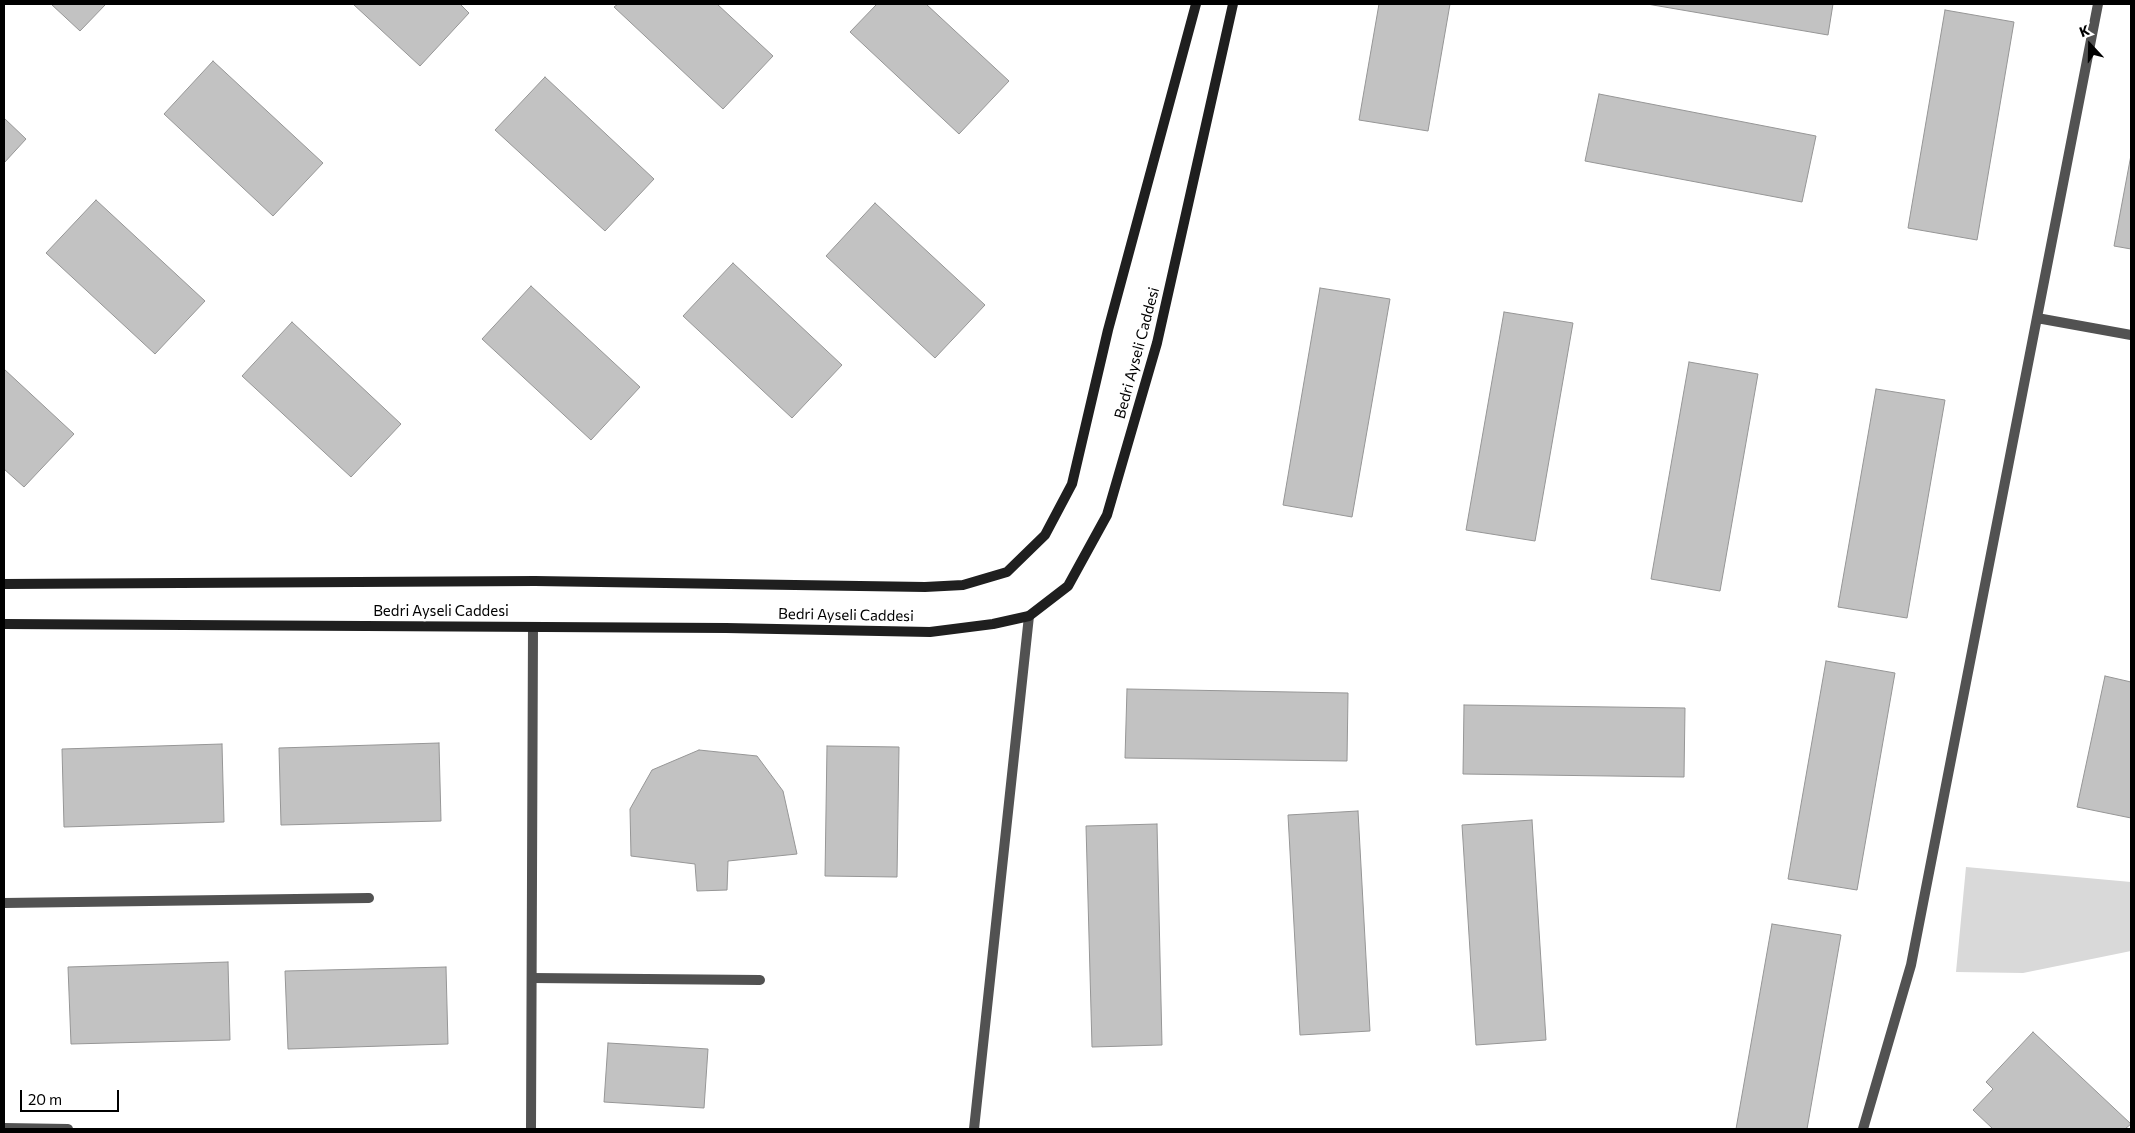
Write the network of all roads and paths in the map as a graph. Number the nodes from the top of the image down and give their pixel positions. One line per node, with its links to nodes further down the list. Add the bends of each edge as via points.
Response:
1 (1196, 4): 6 (main road, Bedri Ayseli Caddesi, via 1108,330 1072,484 1045,535 1007,572 963,585 925,587 535,582)
2 (1232, 4): 7 (main road, Bedri Ayseli Caddesi, via 1157,343 1107,516 1068,586)
3 (2098, 4): 4 (street)
4 (2036, 318): 5 (street); 18 (street, via 1911,965)
5 (2131, 335)
6 (4, 584)
7 (1029, 616): 9 (main road, Bedri Ayseli Caddesi, via 930,632); 17 (street)
8 (4, 624): 9 (main road, Bedri Ayseli Caddesi)
9 (533, 627): 12 (street)
10 (368, 898): 11 (street)
11 (4, 902)
12 (532, 978): 13 (street); 16 (street)
13 (760, 980)
14 (4, 1128): 15 (street)
15 (68, 1129)
16 (531, 1129)
17 (974, 1129)
18 (1863, 1129)

